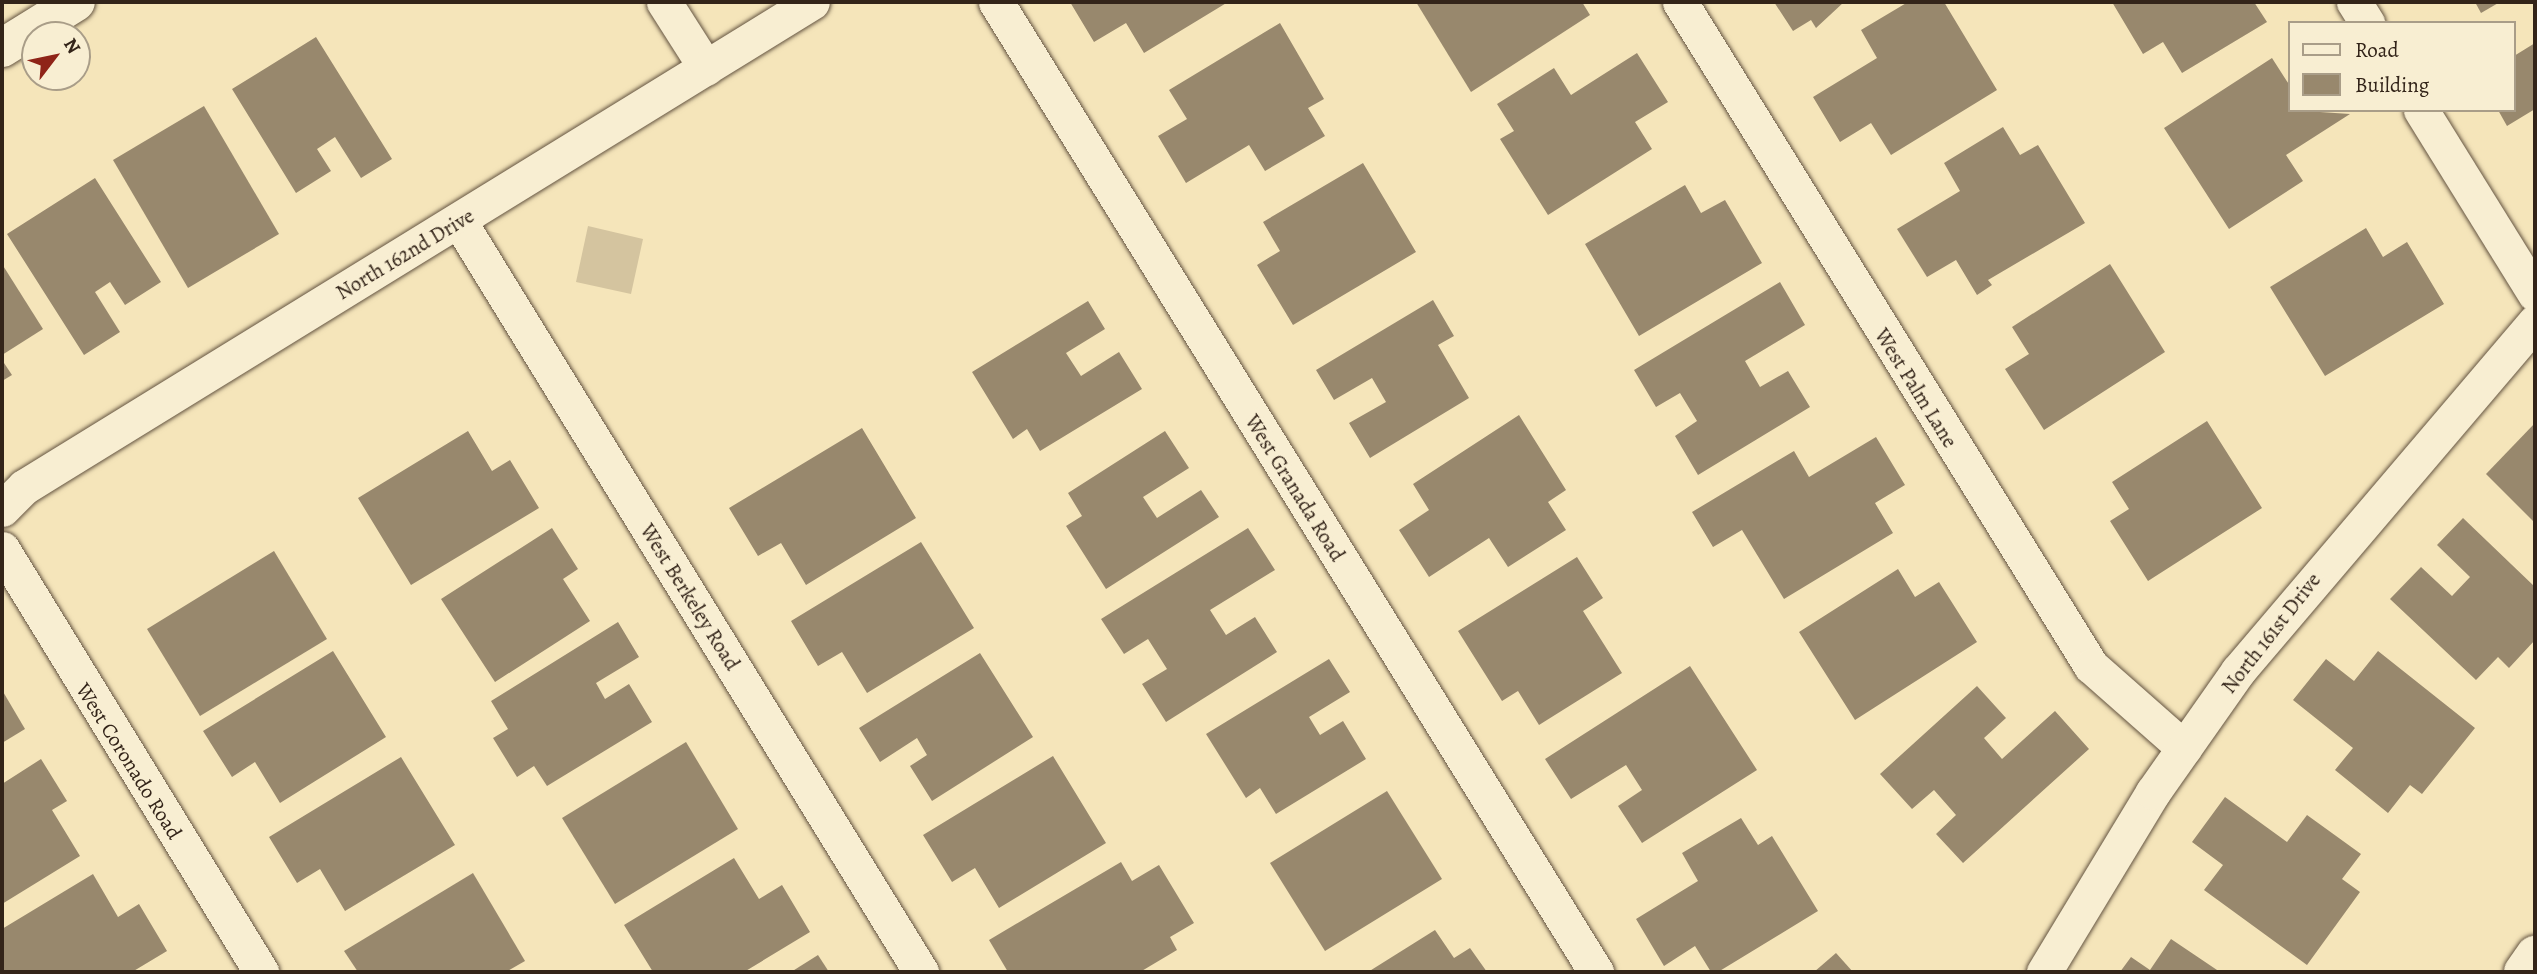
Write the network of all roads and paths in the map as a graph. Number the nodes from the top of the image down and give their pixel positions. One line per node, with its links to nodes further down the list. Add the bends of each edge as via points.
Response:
1 (76, 2): 8 (main road)
2 (664, 2): 9 (street)
3 (812, 2): 9 (street, North 162nd Drive)
4 (996, 2): 20 (street, West Granada Road)
5 (1679, 2): 16 (street, West Palm Lane, via 2091,666)
6 (2354, 2): 7 (street)
7 (2366, 21)
8 (2, 48)
9 (706, 68): 11 (street, North 162nd Drive)
10 (2422, 112): 12 (street)
11 (459, 221): 14 (street, North 162nd Drive, via 24,487); 19 (street, West Berkeley Road)
12 (2535, 294)
13 (2535, 322): 16 (street, North 161st Drive, via 2496,376 2371,509 2238,671)
14 (2, 509)
15 (2, 549): 18 (street, West Coronado Road)
16 (2184, 748): 21 (street, North 161st Drive)
17 (2535, 955): 22 (main road)
18 (261, 972)
19 (921, 972)
20 (1596, 972)
21 (2043, 972)
22 (2523, 972)

